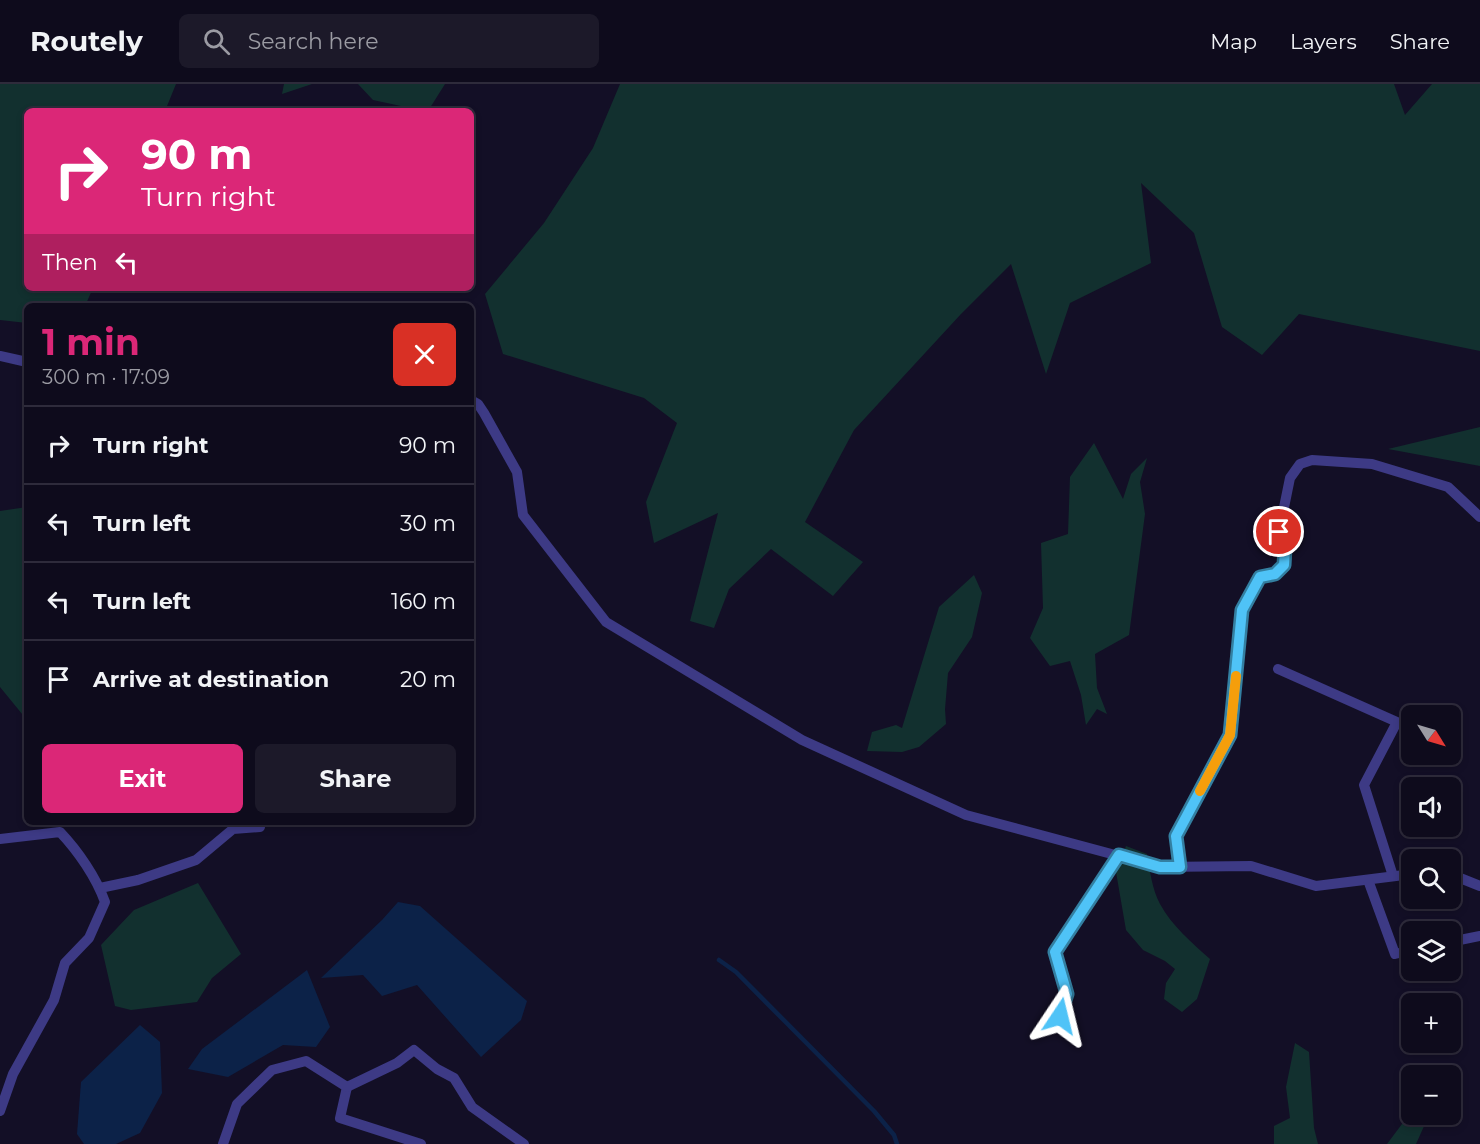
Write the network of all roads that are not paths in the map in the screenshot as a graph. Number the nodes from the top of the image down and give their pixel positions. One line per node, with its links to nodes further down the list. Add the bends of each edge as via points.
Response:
1 (0, 356): 2 (street)
2 (24, 361)
3 (474, 402): 8 (street, via 517,472 523,515 606,622 802,740 945,806)
4 (1480, 517): 9 (street, via 1448,487 1372,464 1312,460 1300,464 1290,478 1282,508 1279,532 1285,548 1284,565 1275,574 1260,577 1242,610 1230,735 1176,836)
5 (1278, 669): 11 (street, via 1396,722 1364,785)
6 (260, 827): 15 (street, via 233,829 195,860 138,880)
7 (0, 839): 15 (street, via 60,832)
8 (1119, 855): 9 (street, via 1160,867); 19 (street, via 1055,952 1067,994)
9 (1180, 867): 13 (street, via 1251,866 1316,886)
10 (1401, 875): 11 (street)
11 (1393, 876): 13 (street)
12 (1461, 878): 14 (street)
13 (1368, 880): 18 (street, via 1395,954)
14 (1480, 886)
15 (100, 888): 21 (street, via 105,902 89,938 66,963 54,1000 13,1074)
16 (1480, 936): 17 (street)
17 (1461, 940)
18 (1401, 953)
19 (1060, 1016)
20 (347, 1088): 22 (street, via 306,1061 272,1070 237,1104); 23 (street, via 340,1118); 24 (street, via 414,1050 454,1078 472,1107)
21 (0, 1111)
22 (223, 1144)
23 (421, 1144)
24 (524, 1144)

